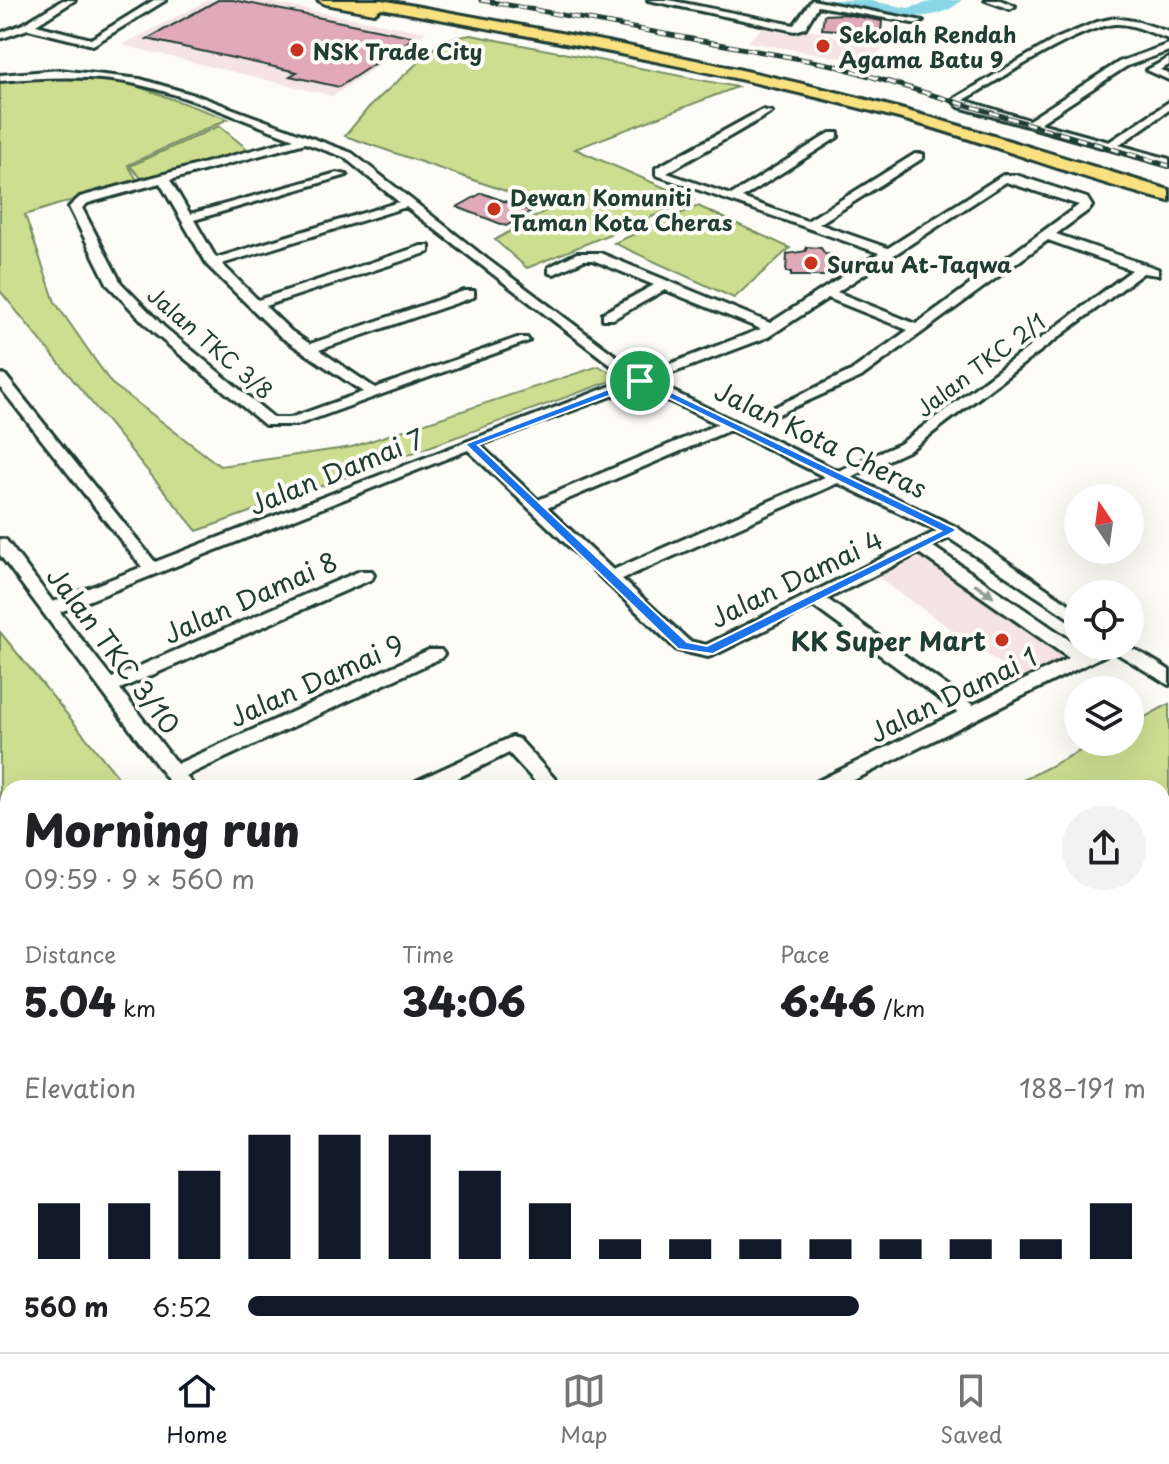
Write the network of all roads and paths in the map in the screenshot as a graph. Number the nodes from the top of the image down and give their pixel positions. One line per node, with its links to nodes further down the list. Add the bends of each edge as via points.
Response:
1 (70, 0): 13 (street)
2 (161, 0): 13 (street, via 93,42)
3 (325, 0): 21 (highway)
4 (358, 0): 21 (highway, via 579,40)
5 (418, 0): 14 (highway)
6 (444, 0): 14 (highway)
7 (653, 0): 9 (street, via 798,27)
8 (990, 0): 10 (street)
9 (817, 2): 11 (street)
10 (1010, 6)
11 (918, 21)
12 (0, 24): 13 (street)
13 (23, 27): 15 (street)
14 (598, 32): 32 (highway, via 911,105)
15 (0, 36)
16 (1169, 36): 24 (street, via 1134,23 1108,21 957,100)
17 (1169, 47): 24 (street, via 1123,64)
18 (1169, 61): 20 (street, via 1152,70)
19 (0, 76): 26 (street, Jalan Kota Cheras, via 59,73 136,81)
20 (1169, 77)
21 (833, 97): 33 (highway)
22 (1169, 105): 27 (street)
23 (766, 112): 34 (street, via 660,170)
24 (1031, 124): 27 (street)
25 (834, 135): 34 (street)
26 (310, 139): 31 (street); 35 (street, Jalan Kota Cheras, via 348,155)
27 (1111, 146): 29 (street)
28 (919, 156): 37 (street)
29 (1169, 163)
30 (341, 175): 36 (street)
31 (164, 179): 36 (street); 54 (street, Jalan TKC 3/8, via 75,207 115,285 192,360 270,422 279,424)
32 (1169, 184)
33 (1169, 196)
34 (732, 199): 37 (street)
35 (407, 203): 41 (street); 53 (street, Jalan Kota Cheras)
36 (186, 219): 41 (street)
37 (809, 225): 40 (street)
38 (1046, 235): 40 (street, Jalan Damai 7, via 1086,206 1083,201 1003,179); 49 (street); 58 (street, Jalan TKC 2/1, via 1146,270 905,447)
39 (425, 249): 46 (street)
40 (890, 253): 44 (street, Jalan Damai 7)
41 (213, 263): 46 (street)
42 (554, 270): 43 (street, via 589,255)
43 (665, 284): 47 (street); 48 (street)
44 (828, 293): 48 (street, Jalan Damai 7); 49 (street)
45 (469, 294): 51 (street)
46 (255, 305): 51 (street)
47 (608, 316)
48 (772, 329): 53 (street, Jalan Damai 7)
49 (918, 329): 55 (street, via 856,374)
50 (522, 341): 54 (street)
51 (308, 349): 54 (street)
52 (0, 378): 63 (street)
53 (640, 381): 56 (street, Jalan Kota Cheras); 57 (street, Jalan Damai 7)
54 (375, 394)
55 (769, 413)
56 (732, 424): 58 (street, Jalan Kota Cheras); 59 (street)
57 (470, 444): 59 (street); 63 (street, Jalan Damai 7)
58 (836, 476): 60 (street, Jalan Kota Cheras); 65 (street, Jalan TKC 2/1)
59 (537, 506): 65 (street)
60 (950, 531): 62 (street, Jalan Damai 4); 67 (street, Jalan Kota Cheras)
61 (0, 544): 68 (street, Jalan TKC 3/10)
62 (920, 546): 66 (street, Jalan Damai 4); 69 (street, one-way to 69)
63 (152, 569): 68 (street, Jalan Damai 7)
64 (366, 575): 74 (street, Jalan Damai 8)
65 (610, 578): 66 (street, Jalan Damai 4, via 683,646 708,651)
66 (814, 598): 75 (street)
67 (1064, 608)
68 (51, 609): 74 (street, Jalan TKC 3/10)
69 (1064, 645)
70 (435, 654): 76 (street, Jalan Damai 9)
71 (1082, 660): 75 (street, Jalan Damai 1)
72 (1140, 660): 73 (street)
73 (1169, 679)
74 (111, 686): 76 (street, Jalan TKC 3/10)
75 (972, 713): 79 (street, Jalan Damai 1)
76 (180, 780)
77 (436, 780): 78 (street, via 512,744)
78 (546, 780)
79 (837, 780)

